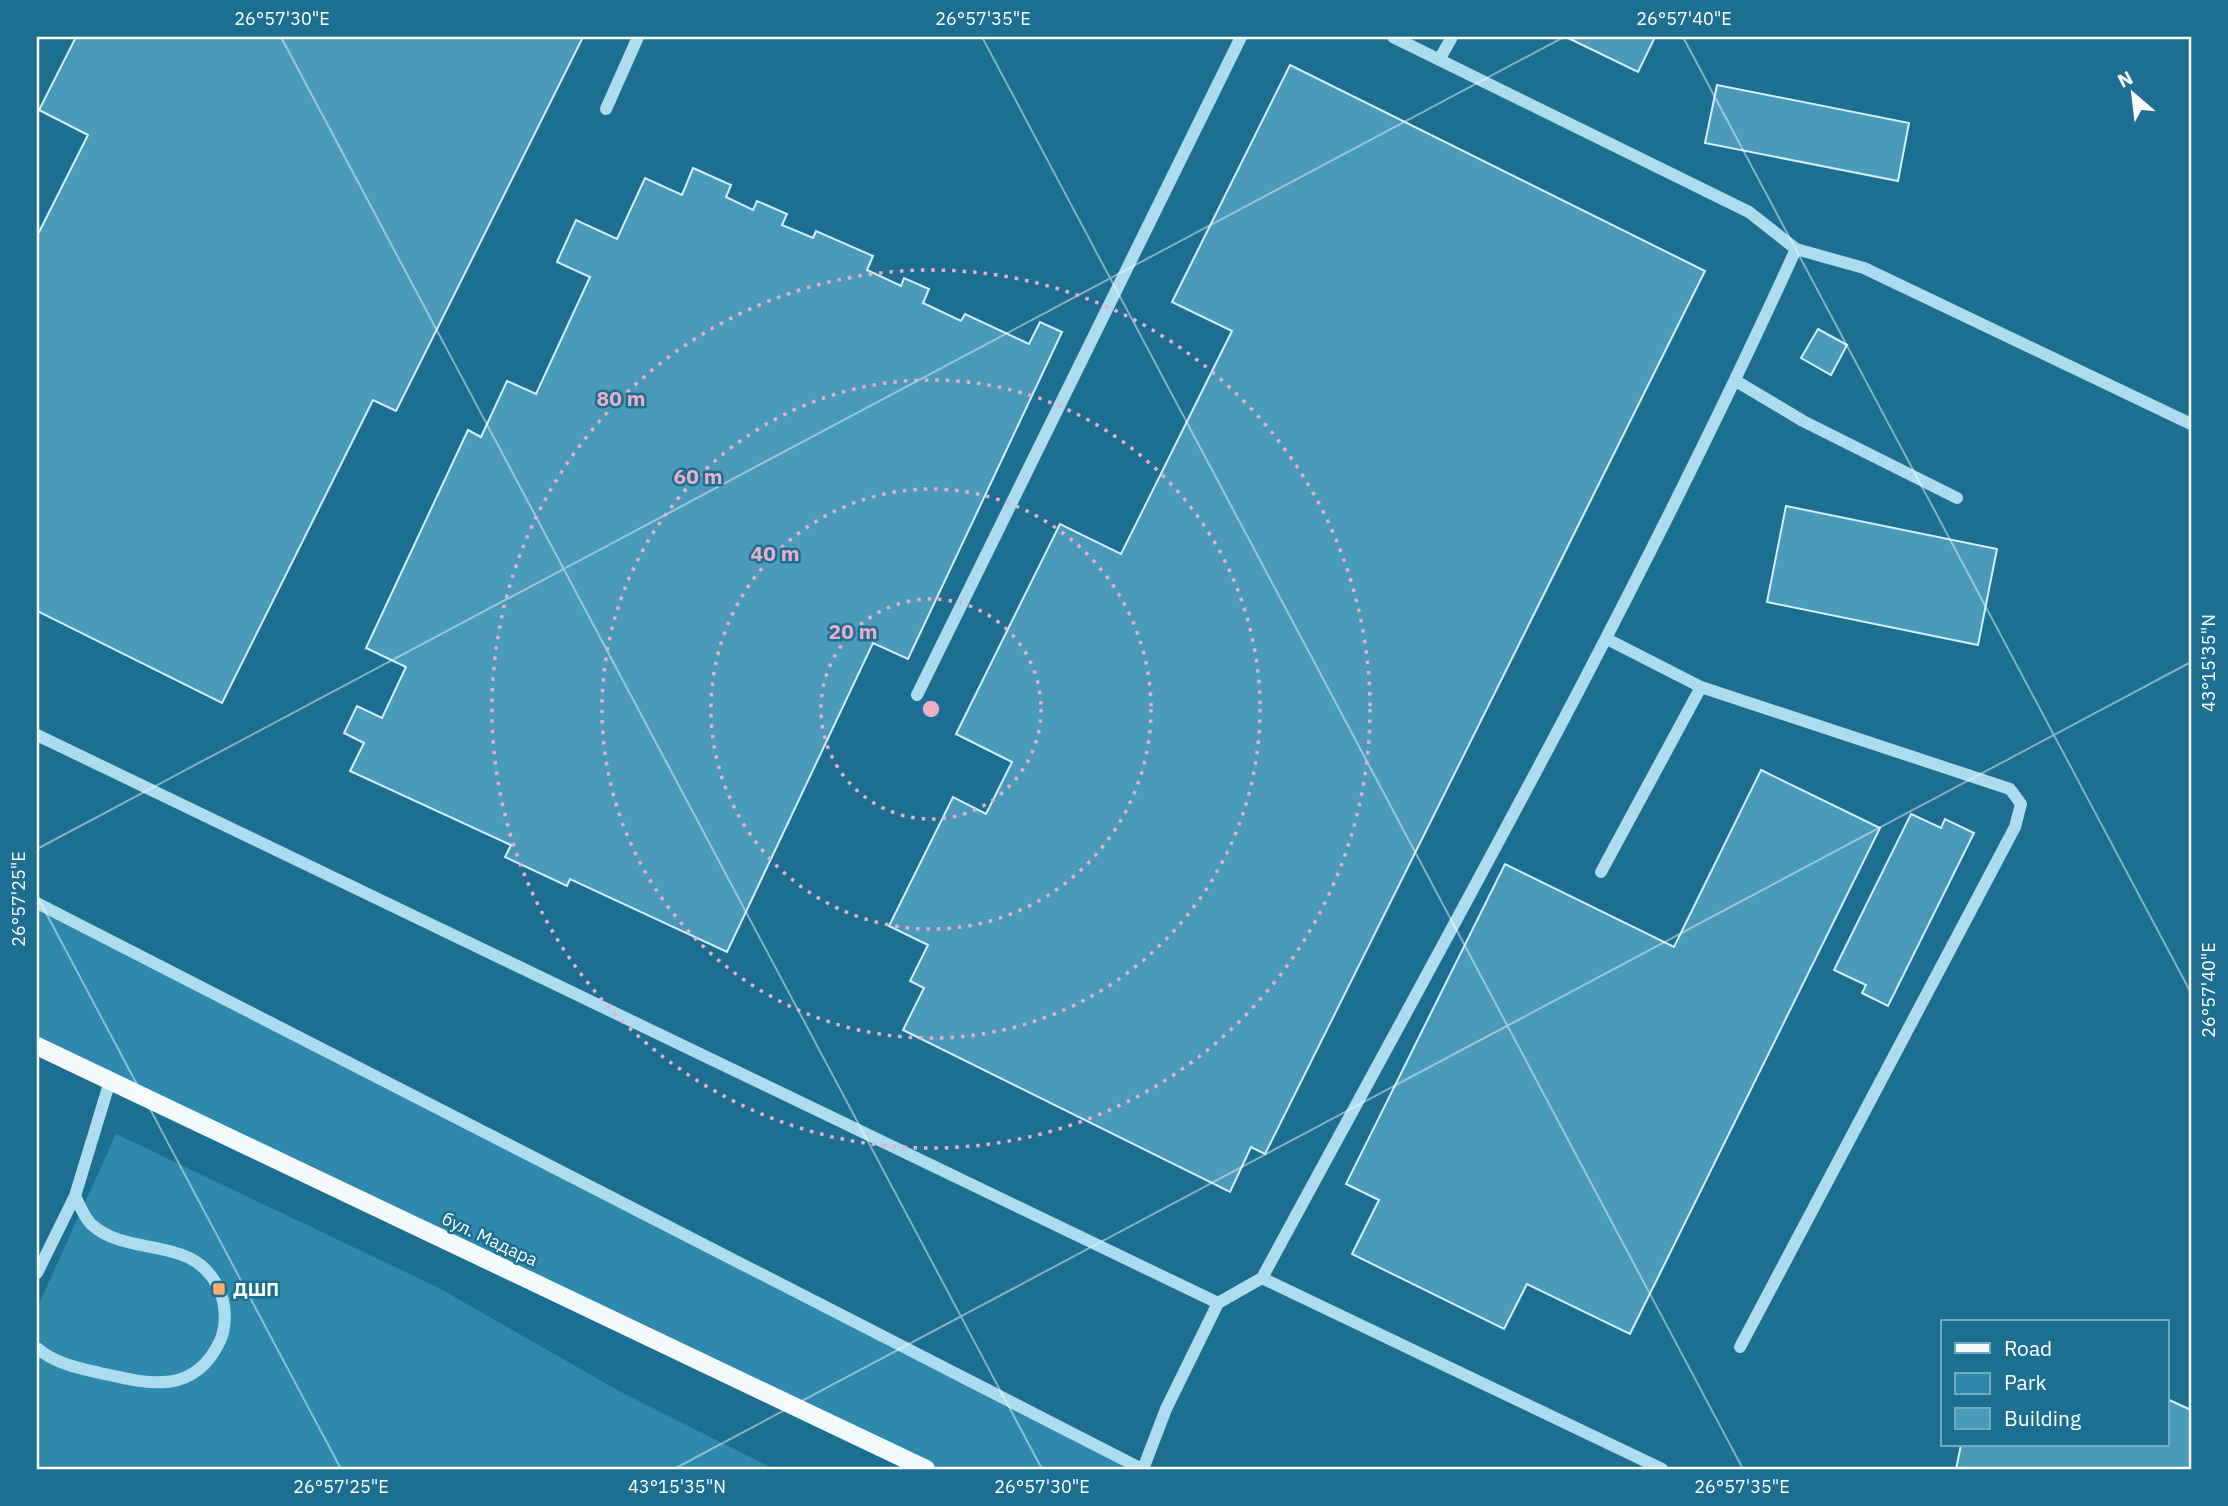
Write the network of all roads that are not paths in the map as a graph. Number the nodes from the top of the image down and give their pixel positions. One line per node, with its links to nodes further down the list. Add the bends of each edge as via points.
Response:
1 (638, 37): 6 (lane)
2 (1241, 37): 13 (lane)
3 (1393, 37): 5 (lane)
4 (1452, 37): 5 (lane)
5 (1439, 60): 7 (lane, via 1749,212)
6 (606, 109)
7 (1796, 249): 8 (lane); 9 (lane, via 1864,268)
8 (1736, 381): 10 (lane, via 1803,421); 11 (lane)
9 (2191, 424)
10 (1957, 498)
11 (1607, 639): 12 (lane); 21 (lane)
12 (1700, 687): 15 (lane); 23 (lane, via 2010,789 2021,804 2015,827)
13 (917, 695)
14 (37, 735): 22 (lane)
15 (1601, 872)
16 (37, 903): 26 (lane)
17 (37, 1046): 18 (main road, бул. Мадара)
18 (110, 1081): 19 (lane); 25 (main road, бул. Мадара)
19 (75, 1196): 20 (lane); 24 (lane, via 90,1224 125,1241 183,1254 198,1262 223,1300 222,1336 204,1365 169,1383 146,1383 80,1369)
20 (37, 1273)
21 (1262, 1278): 22 (lane); 27 (lane)
22 (1218, 1303): 26 (lane, via 1166,1409)
23 (1740, 1347)
24 (37, 1348)
25 (926, 1469)
26 (1143, 1469)
27 (1662, 1469)

